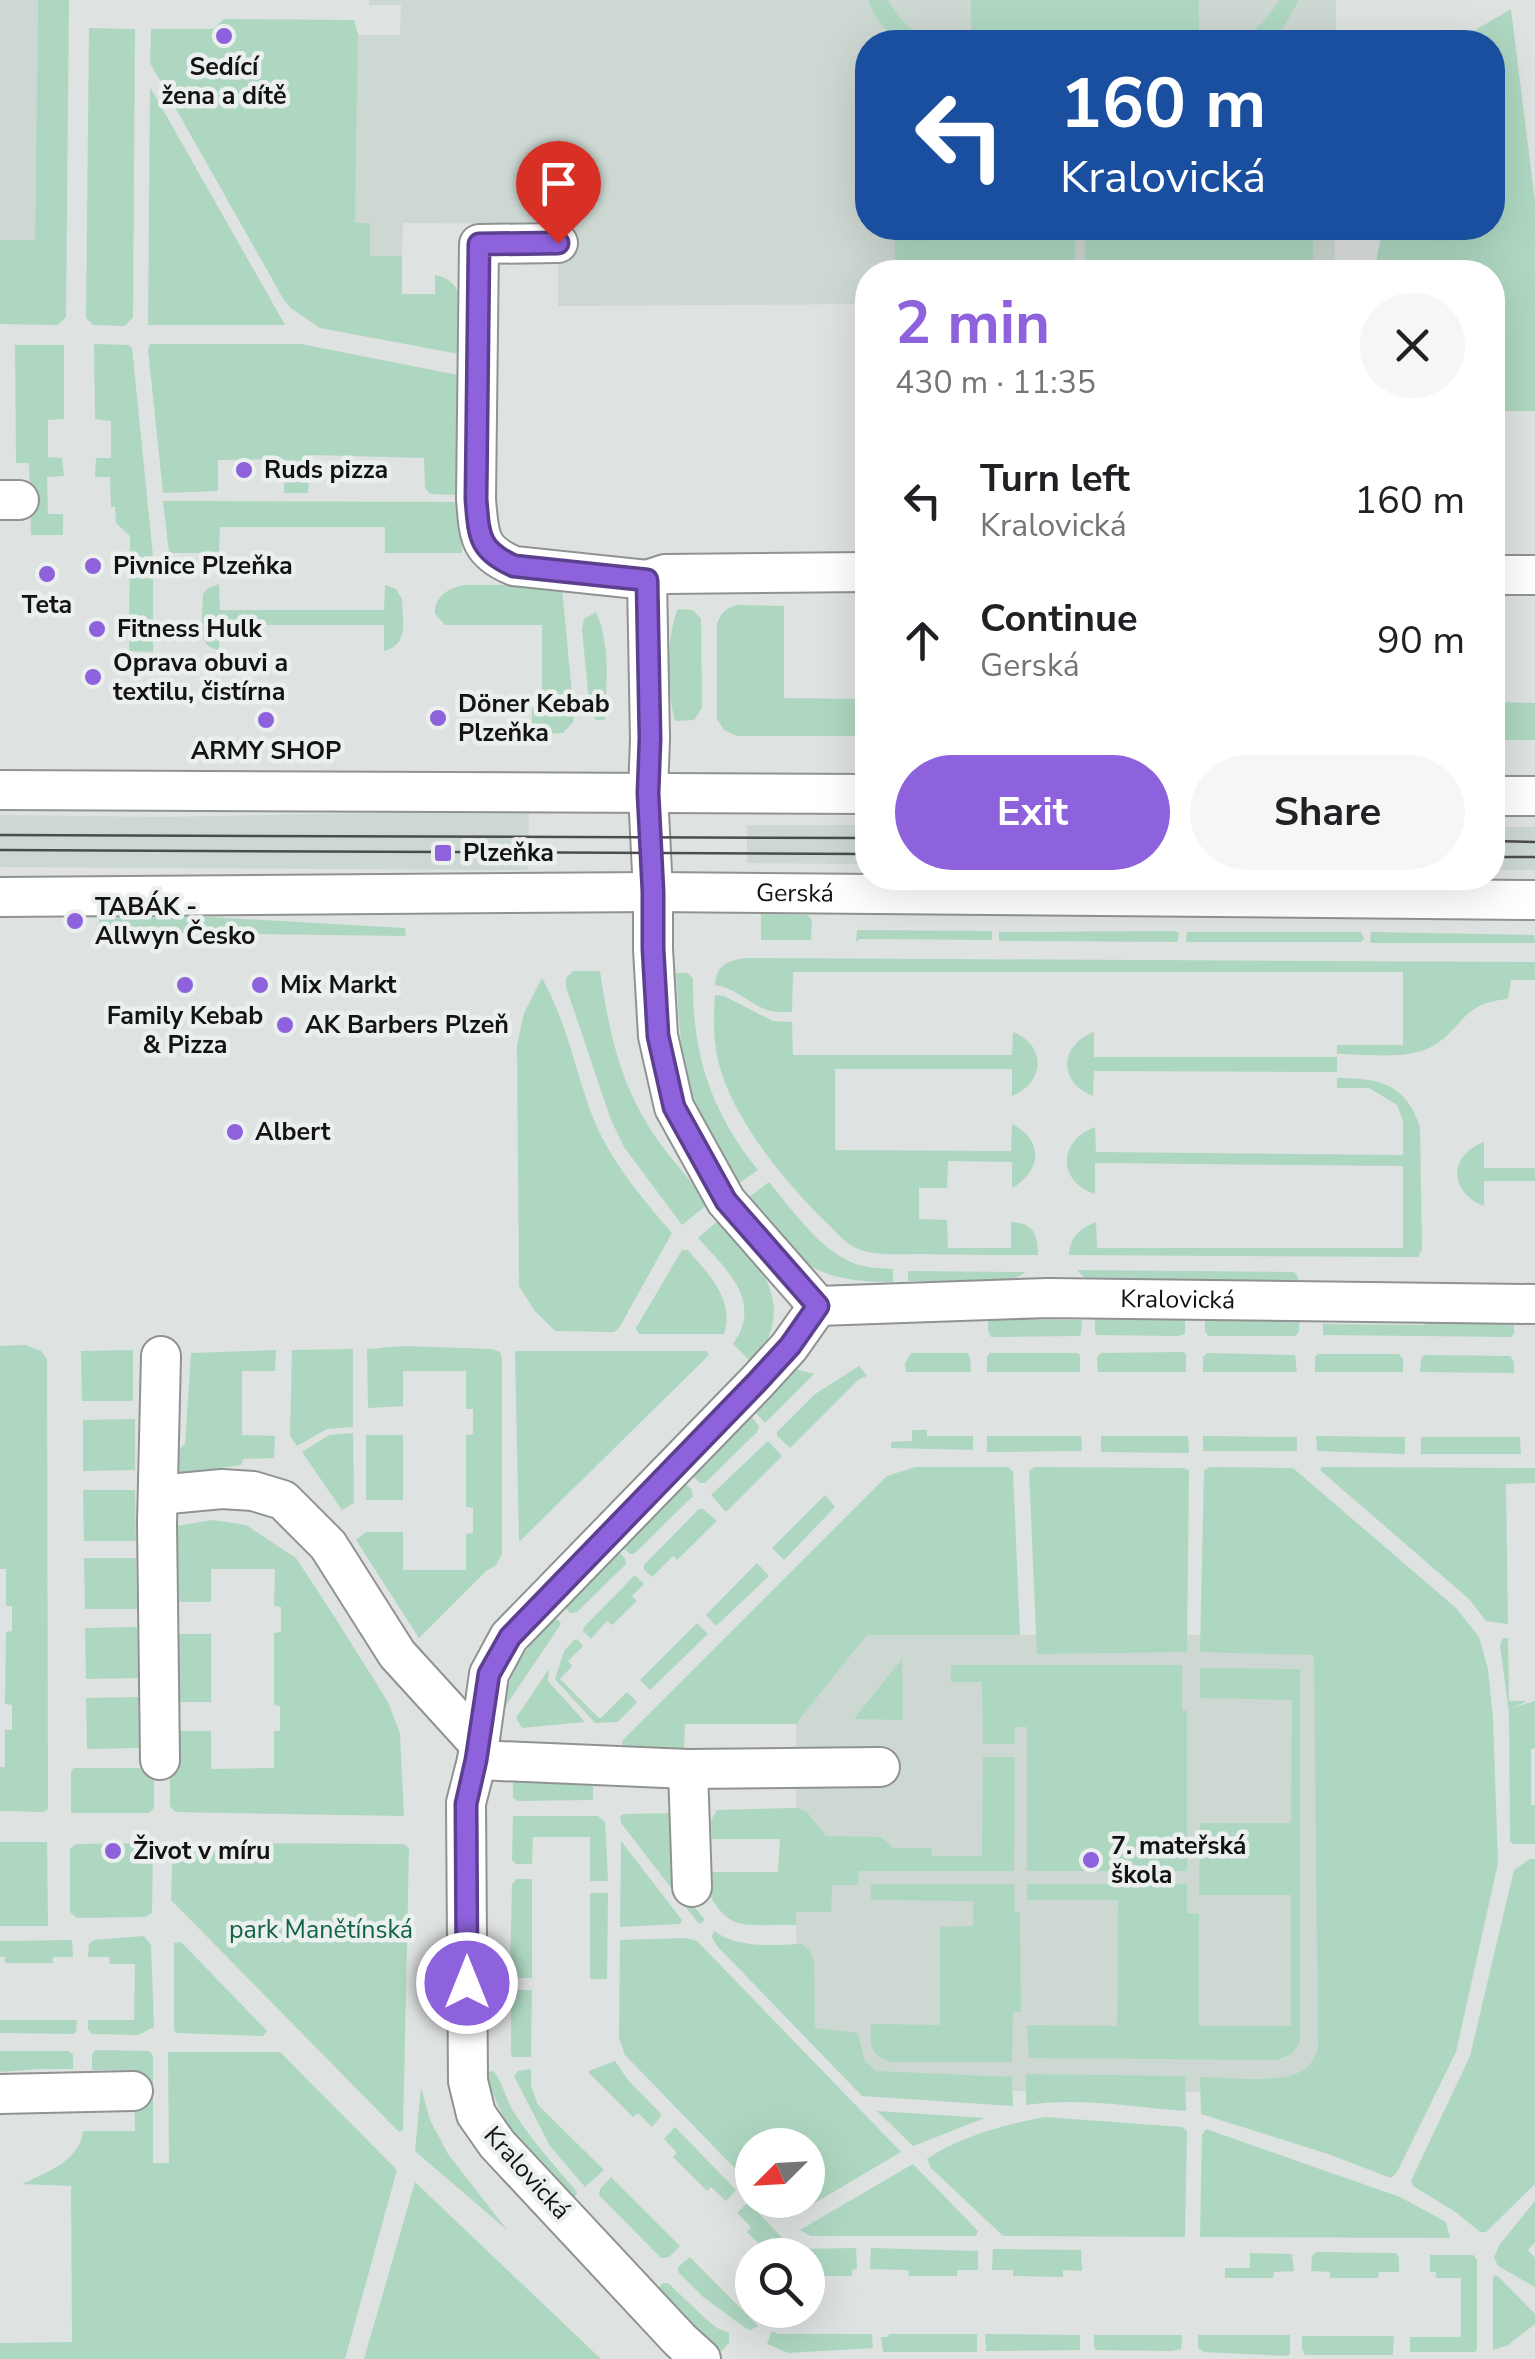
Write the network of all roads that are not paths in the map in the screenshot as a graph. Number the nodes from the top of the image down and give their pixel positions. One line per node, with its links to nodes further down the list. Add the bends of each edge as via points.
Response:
1 (558, 243): 5 (street, via 479,244 479,538 494,558 514,566)
2 (855, 572): 5 (street, via 665,574)
3 (1505, 575): 4 (street)
4 (1535, 575)
5 (647, 580): 7 (street)
6 (0, 790): 7 (street)
7 (648, 793): 8 (street); 11 (street)
8 (855, 794)
9 (1505, 796): 10 (street)
10 (1535, 796)
11 (653, 892): 12 (street, Gerská); 13 (street, Gerská); 15 (street, via 658,1036 674,1107 726,1201)
12 (0, 897)
13 (1535, 900)
14 (1535, 1304): 15 (street, Kralovická, via 1048,1298)
15 (818, 1306): 18 (street, Kralovická, via 756,1383 510,1637 489,1674)
16 (161, 1356): 17 (street)
17 (158, 1494): 18 (street, via 222,1489 283,1500 328,1546 397,1654); 19 (street)
18 (478, 1752): 21 (street); 25 (street, Kralovická, via 466,1804 468,2081 476,2114)
19 (160, 1760)
20 (880, 1766): 21 (street)
21 (688, 1769): 22 (street)
22 (692, 1887)
23 (133, 2091): 24 (street)
24 (0, 2094)
25 (702, 2359)

